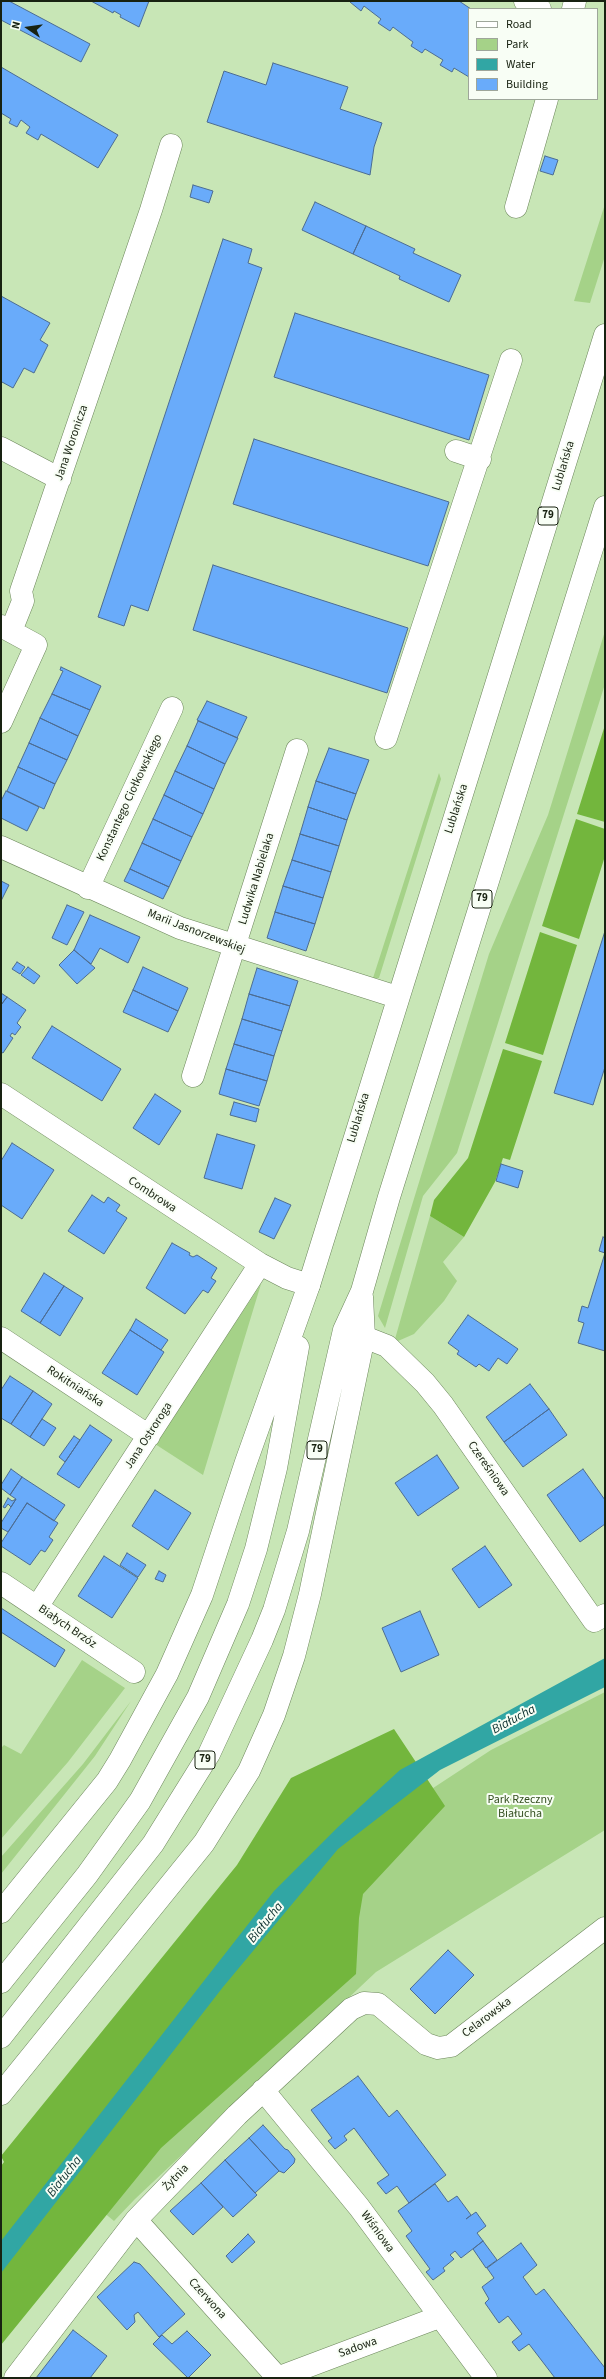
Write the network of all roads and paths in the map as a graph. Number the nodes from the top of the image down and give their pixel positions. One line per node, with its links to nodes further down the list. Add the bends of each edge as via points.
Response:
1 (525, 1): 2 (street)
2 (538, 8)
3 (547, 100): 5 (street)
4 (171, 145): 11 (street, Jana Woronicza)
5 (516, 207)
6 (605, 334): 21 (street, Lublańska / 79)
7 (511, 360): 10 (street)
8 (1, 448): 11 (street)
9 (456, 451): 10 (street)
10 (480, 458): 16 (street)
11 (60, 479): 13 (street, Jana Woronicza, via 21,591 24,601)
12 (605, 507): 26 (street, 79, via 389,1197)
13 (6, 629): 15 (street, Jana Woronicza, via 36,645)
14 (172, 708): 19 (street, Konstantego Ciołkowskiego)
15 (1, 722)
16 (386, 738)
17 (297, 750): 20 (street, Ludwika Nabielaka)
18 (1, 847): 19 (street, Marii Jasnorzewskiej)
19 (88, 888): 20 (street, Marii Jasnorzewskiej, via 180,928)
20 (235, 947): 21 (street, Marii Jasnorzewskiej); 22 (street, Ludwika Nabielaka)
21 (397, 998): 25 (street, Lublańska / 79)
22 (193, 1076)
23 (1, 1094): 24 (street, Combrowa)
24 (260, 1264): 25 (street, Combrowa, via 287,1278); 29 (street, Jana Ostroroga)
25 (309, 1284): 34 (street, via 202,1595 167,1674 107,1781); 36 (street, 79, via 276,1468 256,1549 238,1604 198,1697 140,1801 87,1875)
26 (362, 1291): 27 (street); 38 (street, 79, via 344,1330 298,1531 274,1610 227,1719 194,1779 153,1844)
27 (364, 1337): 32 (street, Czereśniowa, via 391,1349 443,1405); 40 (street, via 310,1594 294,1656 274,1715 249,1771 204,1843)
28 (1, 1338): 29 (street, Rokitniańska)
29 (149, 1436): 31 (street, Jana Ostroroga)
30 (1, 1583): 31 (street, Białych Brzóz)
31 (37, 1607): 33 (street, Białych Brzóz)
32 (600, 1618)
33 (134, 1672)
34 (1, 1912)
35 (605, 1928): 37 (street, Celarowska, via 451,2046 438,2048 426,2044 378,2004)
36 (1, 1982)
37 (364, 2003): 39 (street, Żytnia, via 351,2009)
38 (1, 2037)
39 (263, 2090): 41 (street, Żytnia); 42 (street, Wiśniowa, via 359,2207)
40 (1, 2094)
41 (136, 2220): 43 (street, Żytnia); 44 (street, Czerwona)
42 (440, 2317): 44 (street, Sadowa); 45 (street, Wiśniowa)
43 (15, 2378)
44 (277, 2378)
45 (486, 2378)

